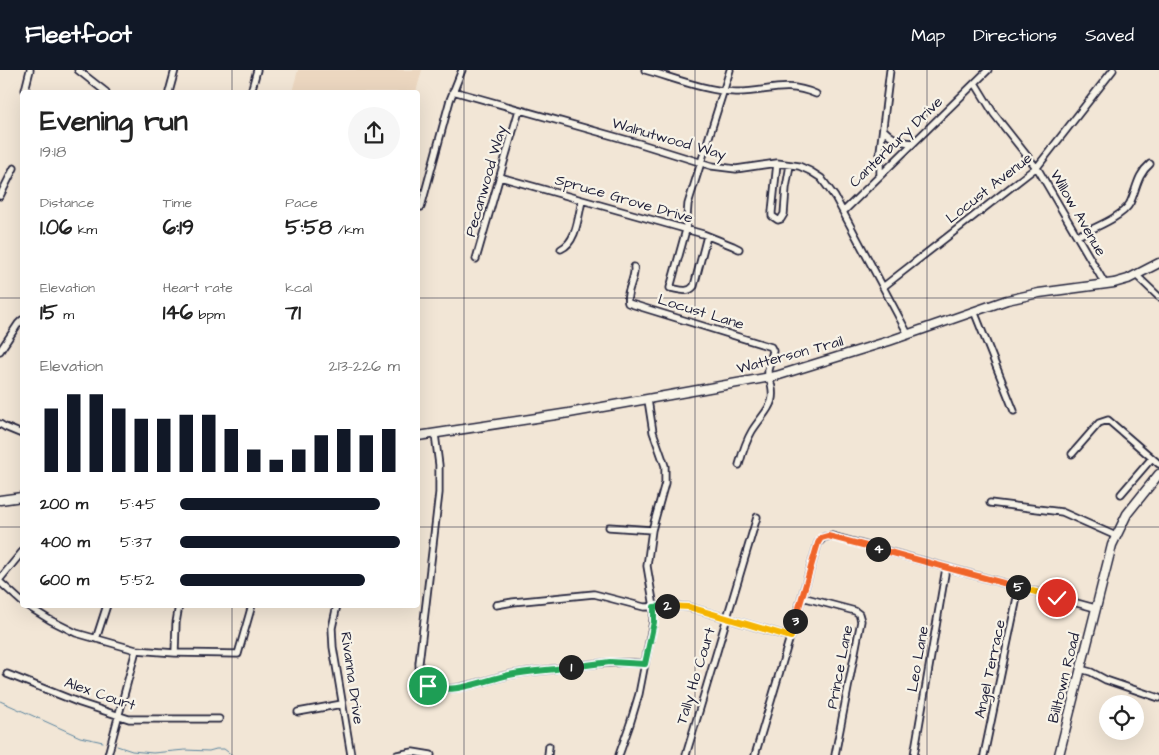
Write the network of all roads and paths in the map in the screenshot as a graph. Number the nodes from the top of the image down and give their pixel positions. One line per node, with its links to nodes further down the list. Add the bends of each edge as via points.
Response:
1 (30, 70): 12 (street)
2 (78, 70): 13 (street)
3 (175, 70): 14 (street)
4 (257, 70): 15 (street)
5 (462, 70): 16 (street)
6 (730, 70): 17 (street)
7 (890, 70): 20 (street)
8 (988, 70): 11 (street, Canterbury Drive)
9 (1112, 70): 27 (street, Locust Avenue)
10 (649, 71): 17 (street)
11 (975, 83): 21 (street, Canterbury Drive); 27 (street, Willow Avenue, via 994,114)
12 (25, 90)
13 (103, 90)
14 (170, 90)
15 (252, 90)
16 (453, 91): 19 (street, Walnutwood Way); 32 (street)
17 (723, 91): 18 (street, via 746,92 779,87); 22 (street)
18 (816, 94)
19 (519, 110): 22 (street, Walnutwood Way); 29 (street, Pecanwood Way)
20 (883, 129): 21 (street, via 899,141); 28 (street)
21 (913, 143): 28 (street, Canterbury Drive)
22 (702, 163): 23 (street, Walnutwood Way, via 729,169); 34 (street, via 688,204)
23 (777, 163): 25 (street, Walnutwood Way); 25 (street, via 772,216 778,220 784,214)
24 (1150, 164): 36 (street, via 1141,174 1127,208)
25 (790, 165): 33 (street, Walnutwood Way, via 821,178)
26 (14, 168): 30 (street)
27 (1036, 168): 36 (street, Willow Avenue); 44 (street, Locust Avenue)
28 (880, 175): 33 (street, Canterbury Drive)
29 (500, 178): 31 (street, Spruce Grove Drive); 39 (street, Pecanwood Way)
30 (1, 194)
31 (582, 201): 34 (street, Spruce Grove Drive); 37 (street, via 572,240)
32 (422, 207)
33 (843, 212): 44 (street, Walnutwood Way)
34 (686, 230): 35 (street, Spruce Grove Drive); 35 (street, via 670,288 692,289)
35 (707, 236): 38 (street, Spruce Grove Drive)
36 (1077, 236): 43 (street, Willow Avenue)
37 (561, 249)
38 (739, 249)
39 (476, 259)
40 (1159, 263): 42 (main road, Watterson Trail)
41 (634, 267): 50 (street, Locust Lane, via 628,302 770,347 773,350)
42 (1136, 275): 43 (main road, Watterson Trail); 45 (street)
43 (1105, 284): 46 (main road, Watterson Trail, via 1026,295)
44 (883, 287): 48 (street, Walnutwood Way)
45 (1159, 297)
46 (974, 311): 48 (main road, Watterson Trail); 52 (street)
47 (20, 322): 49 (street)
48 (908, 334): 50 (main road, Watterson Trail)
49 (0, 351)
50 (769, 378): 51 (main road, Watterson Trail); 60 (street, via 773,387 771,406 752,432)
51 (648, 400): 55 (main road, Watterson Trail); 68 (street, via 665,472 664,489)
52 (1014, 411)
53 (1, 427): 54 (street)
54 (20, 433)
55 (435, 434): 56 (main road, Watterson Trail); 89 (street, via 439,493 419,664 425,683 448,688 508,675 610,662)
56 (420, 436)
57 (1072, 454): 58 (street, via 1099,423 1108,420)
58 (1152, 458): 59 (street); 62 (street)
59 (1159, 464)
60 (739, 465)
61 (1159, 474): 69 (main road, Billtown Road, via 1127,514)
62 (1121, 494)
63 (20, 497): 64 (main road)
64 (0, 500)
65 (990, 503): 69 (street, via 1062,512)
66 (757, 517): 84 (street, Tally Ho Court)
67 (609, 527): 68 (street)
68 (652, 530): 77 (street, via 647,566)
69 (1116, 536): 83 (main road, Billtown Road)
70 (20, 555): 72 (street)
71 (946, 568): 73 (street); 74 (street, via 826,536 818,543); 107 (street, Leo Lane)
72 (0, 581): 75 (street)
73 (1019, 588): 83 (street); 108 (street, Angel Terrace)
74 (802, 597): 85 (street); 106 (street, Prince Lane, via 855,611 862,621)
75 (20, 600)
76 (496, 605): 77 (street, via 594,594)
77 (654, 607): 84 (street, via 689,607); 89 (street)
78 (31, 608): 86 (street, via 76,634)
79 (106, 608): 86 (street)
80 (178, 608): 88 (street)
81 (251, 608): 88 (street, via 238,654)
82 (336, 608): 93 (street, Rivanna Drive, via 332,640)
83 (1095, 608): 90 (main road, Billtown Road)
84 (727, 618): 85 (street); 104 (street, Tally Ho Court)
85 (791, 637): 105 (street)
86 (96, 639): 87 (street)
87 (136, 650): 88 (street); 95 (street)
88 (175, 653)
89 (645, 664): 103 (street)
90 (1080, 669): 92 (street); 109 (main road, Billtown Road)
91 (7, 674): 95 (street, Alex Court)
92 (1159, 698)
93 (342, 704): 94 (street); 99 (street, Rivanna Drive)
94 (298, 712)
95 (119, 716): 96 (street, Alex Court, via 138,720); 98 (street)
96 (219, 719)
97 (549, 746): 102 (street)
98 (108, 755)
99 (351, 755)
100 (397, 755): 101 (street, via 413,752)
101 (431, 755)
102 (548, 755)
103 (619, 755)
104 (686, 755)
105 (755, 755)
106 (835, 755)
107 (914, 755)
108 (984, 755)
109 (1059, 755)

